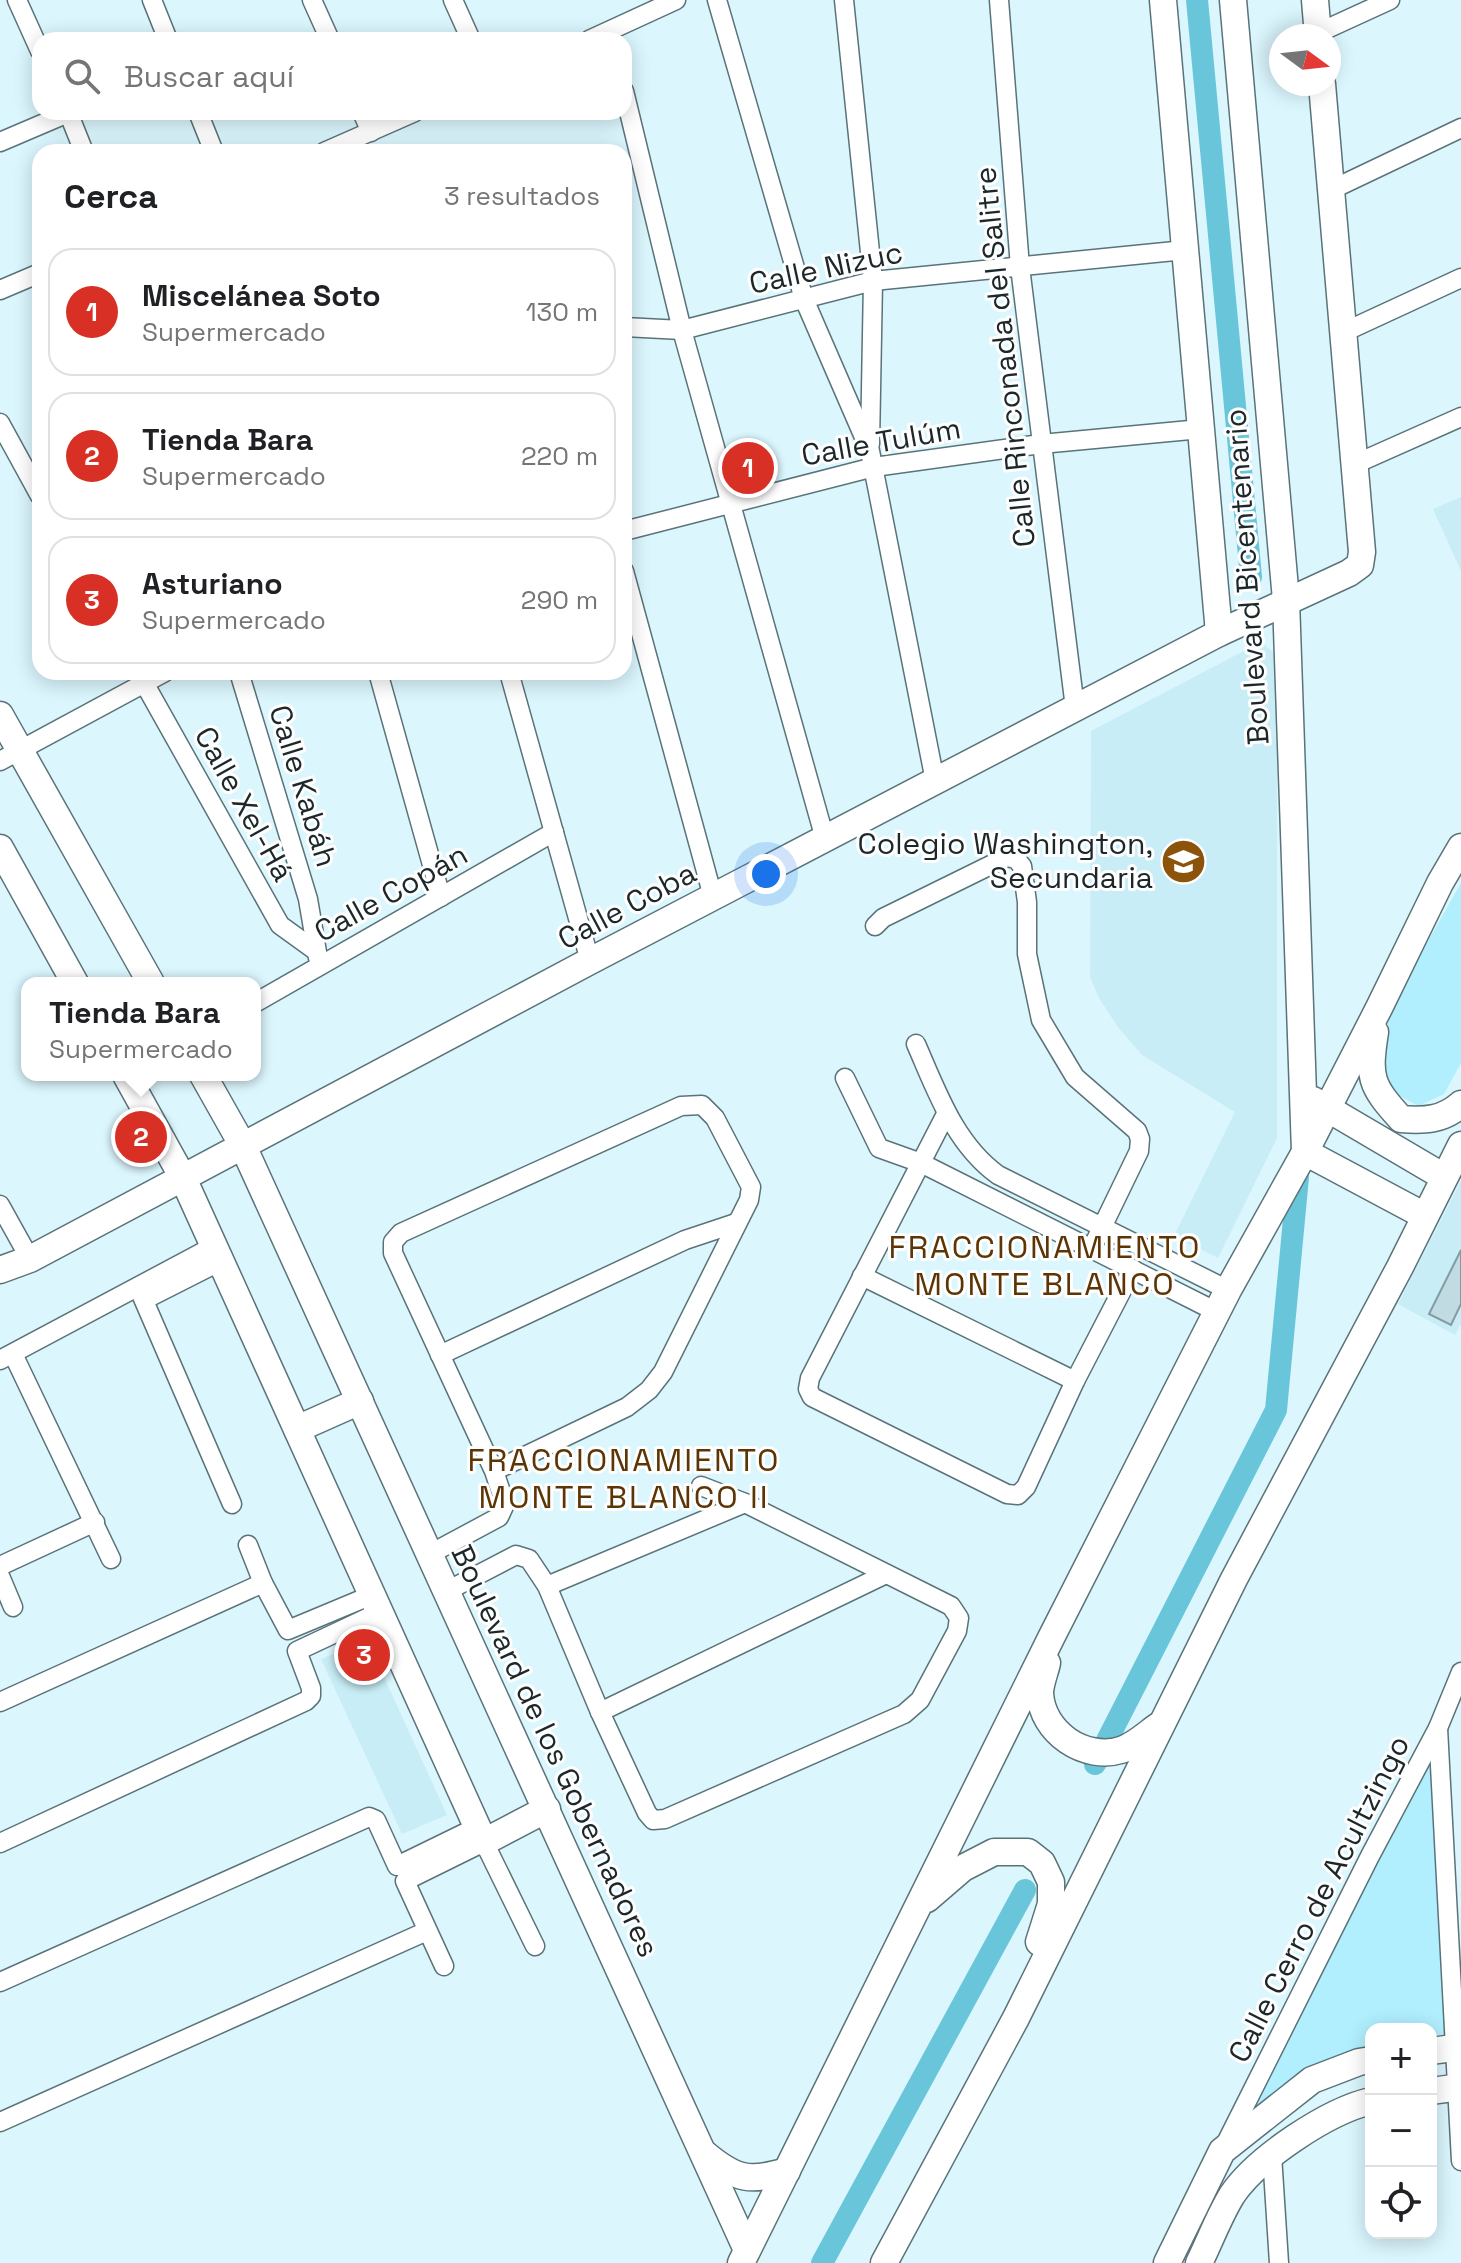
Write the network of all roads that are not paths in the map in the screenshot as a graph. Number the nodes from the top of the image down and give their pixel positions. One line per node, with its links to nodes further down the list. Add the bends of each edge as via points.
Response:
1 (17, 0): 19 (street)
2 (152, 0): 15 (street)
3 (312, 0): 16 (street)
4 (453, 0): 17 (street)
5 (676, 0): 18 (street)
6 (717, 0): 40 (street)
7 (844, 0): 38 (street)
8 (999, 0): 35 (street, Calle Rinconada del Salitre)
9 (1163, 0): 34 (main road, Boulevard Bicentenario)
10 (1233, 0): 54 (main road, Boulevard Bicentenario)
11 (1315, 0): 13 (main road)
12 (1390, 0): 14 (street)
13 (1317, 24)
14 (1341, 24)
15 (165, 32)
16 (326, 32)
17 (467, 32)
18 (616, 32)
19 (32, 33)
20 (1323, 96): 33 (main road)
21 (52, 120): 29 (street)
22 (71, 120): 30 (street)
23 (201, 120): 31 (street)
24 (366, 120): 28 (street)
25 (397, 120): 28 (street)
26 (631, 120): 42 (street)
27 (1461, 128): 33 (street)
28 (371, 132): 32 (street)
29 (0, 142)
30 (81, 144)
31 (211, 144)
32 (343, 144)
33 (1331, 190): 43 (main road)
34 (1185, 250): 35 (street, Calle Nizuc); 46 (main road, Boulevard Bicentenario)
35 (1020, 267): 38 (street, Calle Nizuc); 47 (street, Calle Rinconada del Salitre)
36 (32, 276): 39 (street)
37 (1461, 278): 43 (street)
38 (873, 281): 40 (street, Calle Nizuc); 48 (street)
39 (0, 290)
40 (804, 299): 42 (street, Calle Nizuc); 48 (street)
41 (632, 327): 42 (street, Calle Nizuc)
42 (682, 330): 51 (street)
43 (1342, 333): 49 (main road)
44 (1461, 417): 49 (street)
45 (0, 423): 50 (street)
46 (1201, 429): 47 (street, Calle Tulúm); 55 (main road, Boulevard Bicentenario)
47 (1041, 444): 48 (street, Calle Tulúm); 61 (street, Calle Rinconada del Salitre)
48 (872, 459): 51 (street, Calle Tulúm); 64 (street)
49 (1353, 465): 54 (main road, Calle Coba, via 1360,565)
50 (32, 481)
51 (730, 502): 52 (street, Calle Tulúm); 66 (street)
52 (632, 529)
53 (632, 600): 70 (street)
54 (1286, 600): 55 (main road, Calle Coba); 82 (main road, Boulevard Bicentenario)
55 (1219, 633): 61 (main road, Calle Coba)
56 (138, 680): 63 (street)
57 (142, 680): 72 (street, Calle Xel-Há, via 280,925)
58 (241, 680): 72 (street, Calle Kabáh, via 308,899)
59 (380, 680): 69 (street)
60 (511, 680): 65 (street)
61 (1075, 708): 64 (main road, Calle Coba)
62 (0, 715): 63 (main road)
63 (10, 755): 75 (main road)
64 (935, 781): 66 (main road, Calle Coba)
65 (554, 832): 69 (street, Calle Copán); 73 (street)
66 (825, 839): 70 (main road, Calle Coba)
67 (1461, 847): 77 (main road)
68 (0, 848): 74 (main road)
69 (441, 897): 72 (street, Calle Copán)
70 (713, 897): 73 (main road, Calle Coba)
71 (875, 926): 95 (street, via 1007,857 1022,866 1027,954 1041,1020 1075,1077 1140,1139)
72 (318, 958): 76 (street, Calle Copán)
73 (590, 961): 87 (main road, Calle Coba)
74 (72, 977)
75 (147, 977)
76 (261, 999)
77 (1379, 1008): 83 (main road, via 1370,1065 1379,1096 1401,1119 1428,1121); 84 (main road)
78 (916, 1044): 85 (street)
79 (845, 1078): 89 (street, via 879,1148)
80 (129, 1081): 91 (main road)
81 (206, 1081): 87 (main road, Boulevard de los Gobernadores)
82 (1303, 1094): 84 (main road); 88 (main road, Boulevard Bicentenario)
83 (1461, 1104)
84 (1327, 1108): 88 (main road); 90 (main road)
85 (946, 1114): 89 (street); 95 (street, via 979,1162)
86 (1461, 1145): 90 (main road)
87 (243, 1146): 91 (main road, Calle Coba); 107 (main road, Boulevard de los Gobernadores)
88 (1305, 1152): 93 (main road); 103 (main road)
89 (921, 1163): 96 (street); 101 (street)
90 (1444, 1177): 93 (main road)
91 (183, 1178): 97 (main road); 98 (main road, Calle Coba)
92 (0, 1205): 98 (street)
93 (1425, 1216): 129 (main road)
94 (736, 1223): 104 (street, via 685,1240); 104 (street, via 751,1187 715,1118 702,1105 667,1112 401,1233 393,1242 393,1253); 109 (street, via 663,1372 649,1390 627,1407)
95 (1101, 1227): 96 (street); 103 (street)
96 (1092, 1248): 99 (street)
97 (218, 1254): 102 (street); 108 (main road)
98 (30, 1259): 100 (main road, Calle Coba)
99 (1133, 1269): 103 (street); 106 (street)
100 (0, 1270)
101 (862, 1276): 106 (street); 106 (street, via 810,1378 812,1397 1007,1494 1018,1495 1026,1487)
102 (141, 1294): 105 (street); 112 (street)
103 (1222, 1301): 125 (main road)
104 (440, 1355): 109 (street)
105 (7, 1357): 113 (street)
106 (1075, 1381)
107 (360, 1401): 108 (main road); 115 (main road, Boulevard de los Gobernadores)
108 (297, 1429): 123 (main road)
109 (494, 1471): 115 (street, via 505,1504 499,1517)
110 (701, 1486): 111 (street)
111 (745, 1503): 118 (street); 121 (street)
112 (232, 1504)
113 (95, 1522): 116 (street); 117 (street)
114 (248, 1545): 120 (street)
115 (430, 1554): 122 (main road, Boulevard de los Gobernadores)
116 (111, 1559)
117 (0, 1566)
118 (886, 1574): 128 (street); 128 (street, via 951,1606 959,1618 931,1681 904,1714 653,1820)
119 (0, 1576): 124 (street)
120 (263, 1583): 123 (street, via 288,1630); 127 (street)
121 (547, 1586): 122 (street, via 529,1559 516,1555); 128 (street)
122 (447, 1591): 131 (main road, Boulevard de los Gobernadores)
123 (376, 1604): 132 (main road); 133 (street, via 297,1651 311,1688 306,1701)
124 (13, 1607)
125 (1052, 1636): 129 (main road, via 1040,1693 1059,1735 1103,1754 1125,1749); 135 (main road)
126 (1461, 1672): 130 (street, Calle Cerro de Acultzingo)
127 (0, 1702)
128 (600, 1712)
129 (1162, 1723): 140 (main road)
130 (1438, 1728): 141 (street); 146 (street, Calle Cerro de Acultzingo)
131 (547, 1809): 132 (main road); 147 (main road, Boulevard de los Gobernadores)
132 (481, 1835): 134 (street); 137 (street)
133 (0, 1843)
134 (401, 1873): 136 (street); 139 (street, via 376,1820 369,1817)
135 (917, 1907): 140 (main road, via 963,1868 994,1852 1028,1852 1042,1863 1051,1882 1051,1904); 150 (main road)
136 (427, 1931): 138 (street); 145 (street)
137 (535, 1946)
138 (444, 1966)
139 (0, 1982)
140 (1016, 2018): 152 (main road)
141 (1449, 2049): 143 (street)
142 (1365, 2061): 146 (main road, via 1312,2080)
143 (1450, 2089): 149 (street)
144 (1365, 2104): 148 (main road, via 1312,2126)
145 (0, 2122)
146 (1222, 2151): 153 (main road)
147 (702, 2152): 150 (main road, via 720,2167 751,2179); 151 (main road, Boulevard de los Gobernadores)
148 (1272, 2155): 154 (main road, via 1232,2195); 155 (street)
149 (1461, 2161)
150 (787, 2171): 151 (main road)
151 (744, 2256)
152 (884, 2263)
153 (1167, 2263)
154 (1199, 2263)
155 (1279, 2263)

